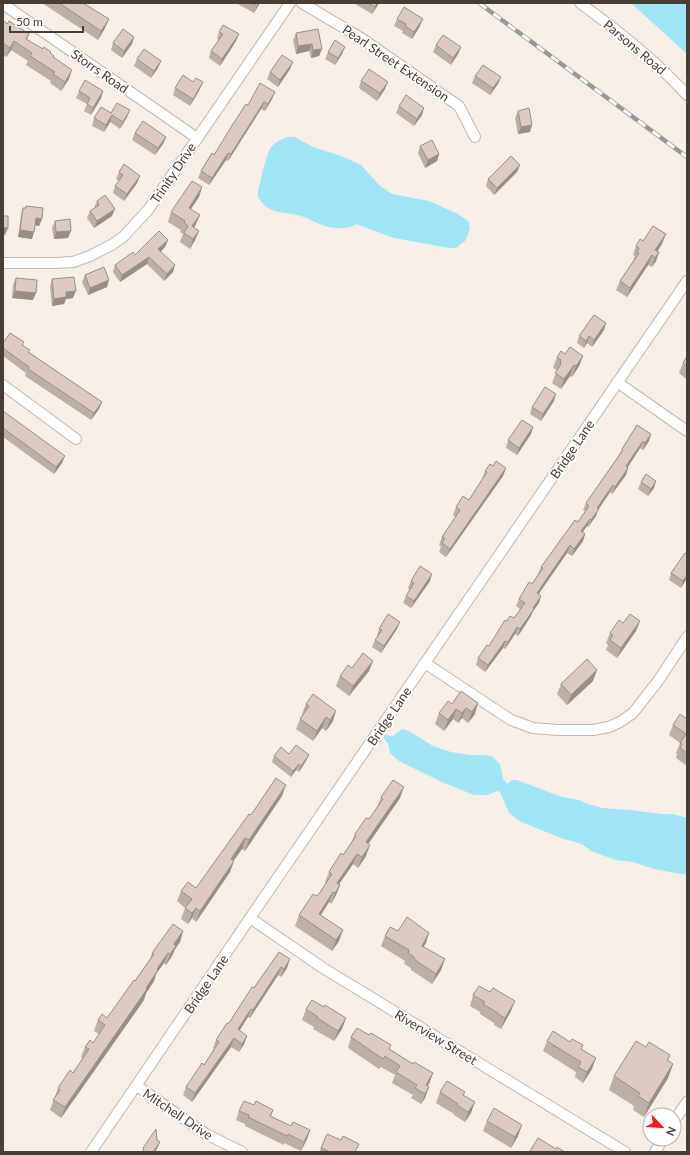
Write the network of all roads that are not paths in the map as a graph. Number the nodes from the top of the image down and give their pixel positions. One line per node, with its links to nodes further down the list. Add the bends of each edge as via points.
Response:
1 (290, 3): 7 (street, Trinity Drive)
2 (302, 3): 6 (street, Pearl Street Extension, via 361,38 459,106)
3 (580, 3): 5 (street, Parsons Road, via 631,41)
4 (3, 4): 7 (street, Storrs Road)
5 (687, 95)
6 (475, 137)
7 (197, 138): 8 (street, Trinity Drive, via 148,210 113,244 73,262)
8 (3, 263)
9 (687, 281): 10 (street, Bridge Lane)
10 (617, 382): 12 (street); 15 (street, Bridge Lane)
11 (3, 385): 13 (street)
12 (687, 431)
13 (76, 439)
14 (687, 638): 15 (street, via 633,713 609,727 593,730 533,728 511,720)
15 (425, 663): 16 (street, Bridge Lane)
16 (250, 918): 17 (street, Bridge Lane); 20 (street, Riverview Street, via 326,971)
17 (137, 1086): 18 (street, Bridge Lane); 19 (street, Mitchell Drive, via 206,1134)
18 (91, 1152)
19 (242, 1152)
20 (625, 1152)

